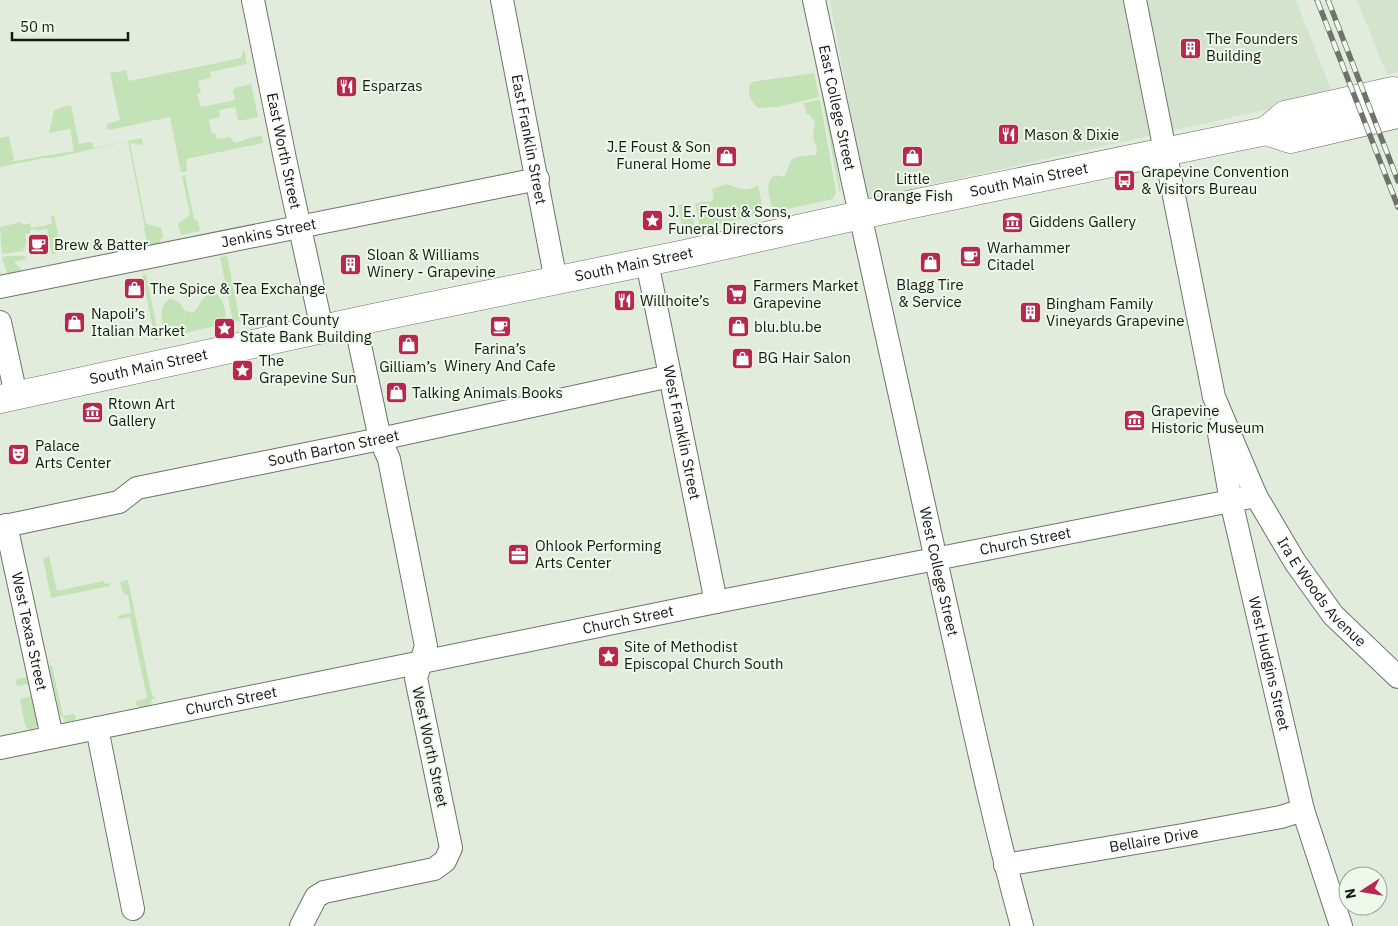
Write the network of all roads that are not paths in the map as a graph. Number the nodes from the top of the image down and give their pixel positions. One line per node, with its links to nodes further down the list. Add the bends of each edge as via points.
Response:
1 (253, 0): 11 (street, East Worth Street)
2 (502, 0): 9 (street, East Franklin Street)
3 (814, 0): 10 (street, East College Street)
4 (1135, 0): 8 (street, West Hudgins Street)
5 (1398, 92): 7 (main road, South Main Street, via 1285,115)
6 (1398, 114): 7 (main road, South Main Street, via 1290,139)
7 (1266, 131): 8 (main road, South Main Street)
8 (1165, 151): 10 (main road, South Main Street); 20 (street, West Hudgins Street)
9 (538, 180): 11 (street, Jenkins Street); 13 (street, East Franklin Street)
10 (860, 215): 12 (main road, South Main Street); 25 (street, West College Street)
11 (300, 227): 14 (street, Jenkins Street); 17 (street, East Worth Street)
12 (647, 262): 13 (main road, South Main Street); 18 (street, West Franklin Street)
13 (556, 281): 16 (main road, South Main Street)
14 (0, 287)
15 (0, 322): 19 (street)
16 (354, 322): 17 (main road, South Main Street); 21 (street, West Worth Street)
17 (322, 329): 19 (main road, South Main Street)
18 (670, 376): 21 (street, South Barton Street); 26 (street, West Franklin Street)
19 (8, 397)
20 (1214, 397): 22 (street, West Hudgins Street); 23 (street, West Hudgins Street)
21 (380, 439): 24 (street, South Barton Street, via 137,488 119,502); 27 (street, West Worth Street, via 389,459 426,646)
22 (1256, 496): 23 (street, Church Street); 28 (street, Ira E Woods Avenue, via 1295,562 1333,615)
23 (1232, 501): 25 (street, Church Street); 32 (street, West Hudgins Street)
24 (3, 526): 30 (street, West Texas Street)
25 (936, 559): 26 (street, Church Street); 33 (street, West College Street)
26 (716, 602): 27 (street, Church Street)
27 (422, 662): 29 (street, Church Street); 35 (street, West Worth Street, via 416,678 451,848 445,861 434,869 324,892 316,897)
28 (1398, 677)
29 (97, 728): 30 (street, Church Street); 34 (street)
30 (52, 737): 31 (street, Church Street)
31 (0, 748)
32 (1303, 810): 33 (street, Bellaire Drive, via 1183,835); 37 (street, West Hudgins Street)
33 (1005, 864): 36 (street, West College Street)
34 (133, 909)
35 (301, 926)
36 (1022, 926)
37 (1342, 926)

